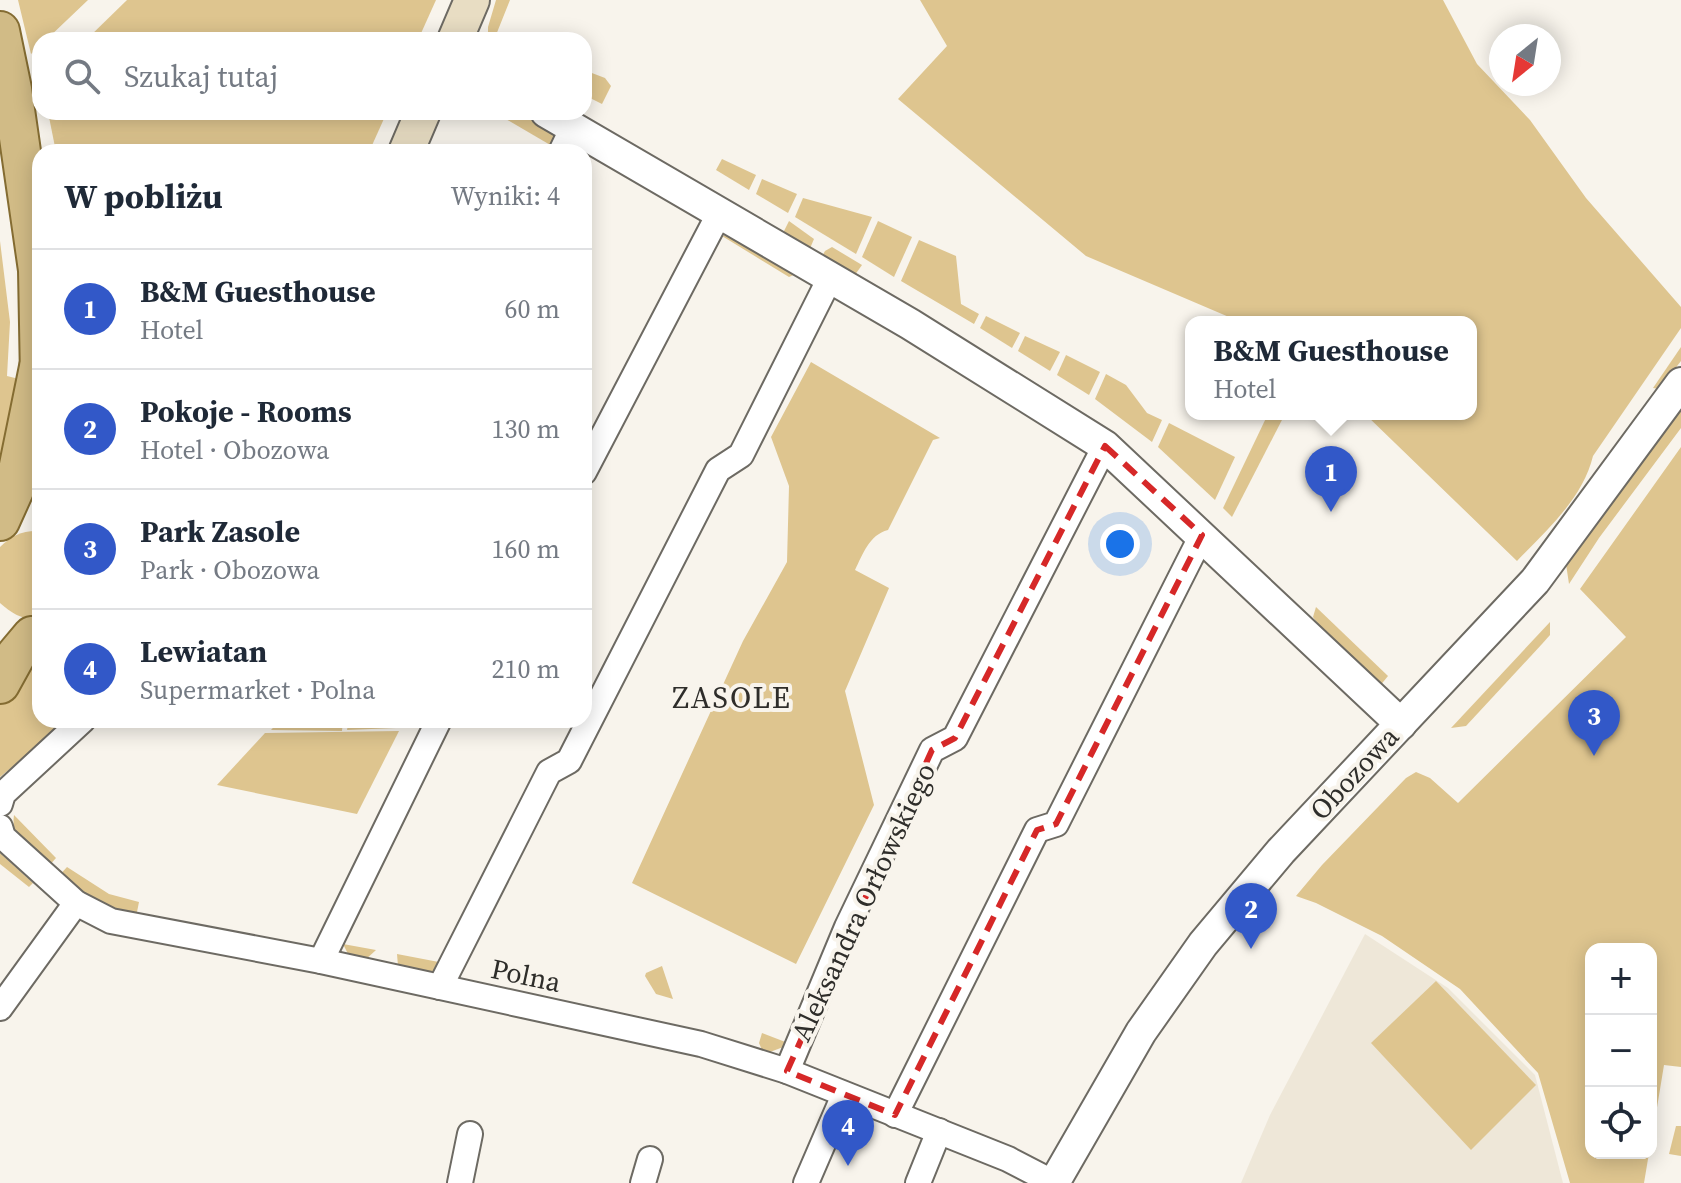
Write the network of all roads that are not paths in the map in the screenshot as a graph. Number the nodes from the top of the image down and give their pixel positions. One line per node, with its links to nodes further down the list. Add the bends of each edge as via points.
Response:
1 (472, 0): 3 (main road)
2 (0, 31): 10 (main road)
3 (458, 32)
4 (420, 120): 7 (main road)
5 (552, 120): 6 (street)
6 (567, 140)
7 (409, 144)
8 (592, 152): 9 (street)
9 (720, 212): 11 (street); 15 (street)
10 (32, 225)
11 (830, 278): 14 (street); 21 (street, via 741,455 718,470)
12 (1681, 383): 22 (street, Obozowa, via 1535,581)
13 (32, 401): 17 (main road, via 14,490)
14 (1105, 446): 18 (street); 32 (street, Aleksandra Orłowskiego, via 955,738 932,750 847,927)
15 (592, 457)
16 (32, 516): 17 (main road)
17 (0, 522)
18 (1202, 535): 22 (street); 34 (street, via 1056,824 1037,830)
19 (24, 632): 20 (main road)
20 (0, 684)
21 (592, 716)
22 (1401, 724): 42 (street, Obozowa, via 1281,851 1203,944 1141,1032)
23 (74, 728): 26 (street, via 3,794)
24 (435, 728): 29 (street)
25 (586, 728): 30 (street, via 569,761 549,772)
26 (0, 804)
27 (0, 827): 28 (street, Polna, via 3,837)
28 (76, 903): 29 (street, Polna, via 111,921); 31 (street)
29 (321, 961): 30 (street, Polna)
30 (440, 987): 32 (street, Polna, via 701,1044)
31 (0, 1008)
32 (787, 1071): 33 (street, Polna)
33 (844, 1095): 34 (street, Polna); 40 (street)
34 (895, 1115): 35 (street, Polna)
35 (939, 1131): 41 (street); 42 (street, Polna)
36 (470, 1134): 38 (street)
37 (650, 1159): 39 (street)
38 (460, 1183)
39 (643, 1183)
40 (806, 1183)
41 (918, 1183)
42 (1054, 1183)

